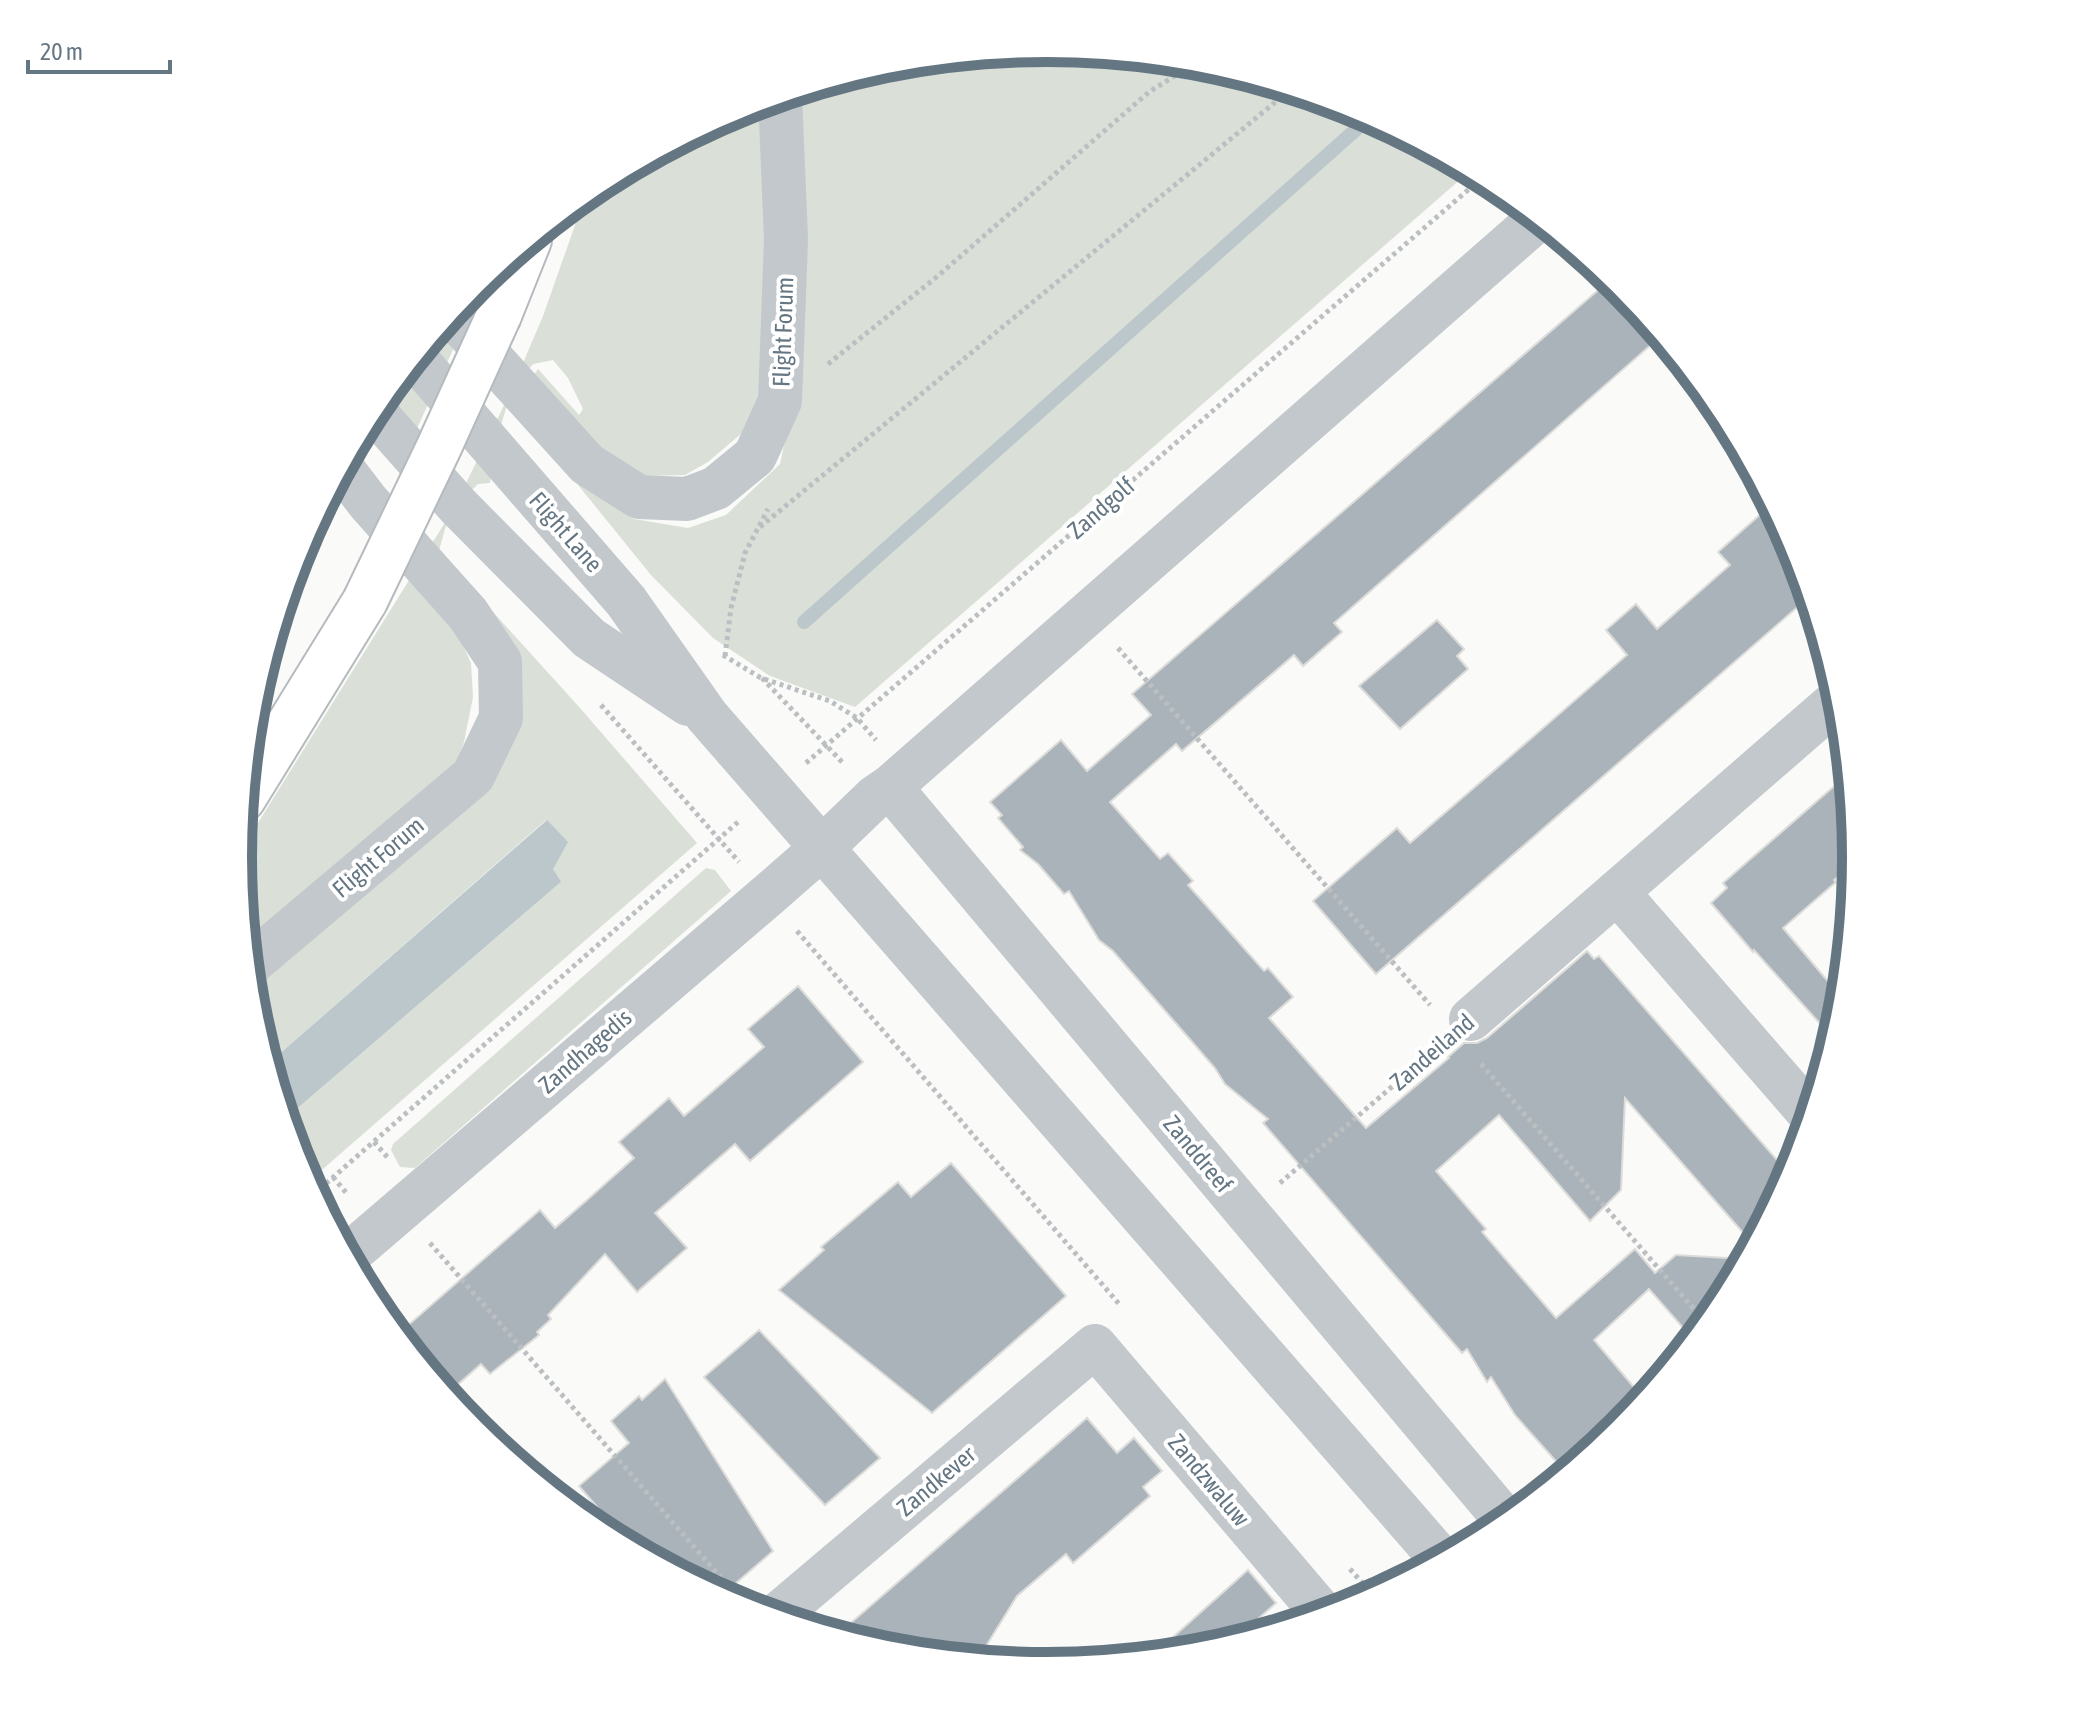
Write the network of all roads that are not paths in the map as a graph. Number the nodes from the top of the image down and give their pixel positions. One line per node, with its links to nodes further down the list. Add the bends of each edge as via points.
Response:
1 (781, 108): 4 (street, Flight Forum, via 786,239 780,401 755,456 716,488 687,499 639,497 587,464)
2 (1530, 226): 11 (street)
3 (521, 260): 10 (main road, bridge, via 365,601)
4 (459, 322)
5 (422, 366): 9 (street, Flight Lane, via 626,601)
6 (382, 420): 9 (street, Flight Lane, via 458,506 589,638)
7 (348, 476): 14 (street, Flight Forum, via 468,614 500,662 501,718 473,776)
8 (1827, 709): 13 (street, Zandeiland)
9 (707, 716): 12 (street, Flight Lane)
10 (256, 779)
11 (890, 786): 12 (street); 19 (street, Zanddreef)
12 (823, 847): 17 (street, Zandhagedis); 20 (street)
13 (1617, 892): 15 (street, Zandeiland); 16 (street)
14 (258, 958)
15 (1462, 1026)
16 (1802, 1104)
17 (355, 1249)
18 (1095, 1346): 21 (street, Zandzwaluw); 22 (street, Zandkever)
19 (1498, 1511)
20 (1434, 1551)
21 (1315, 1605)
22 (786, 1608)

